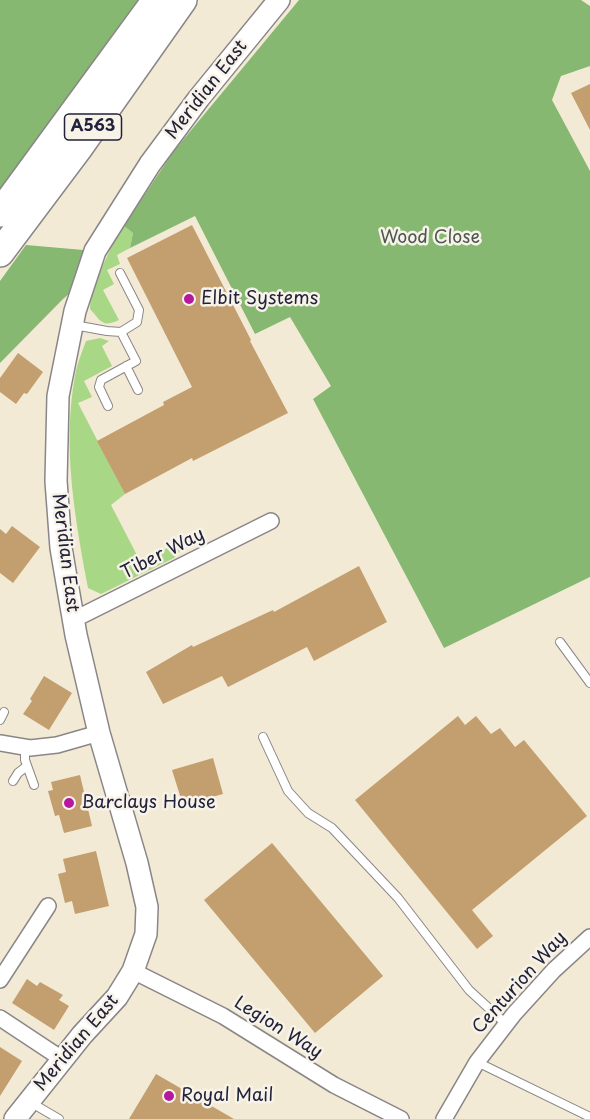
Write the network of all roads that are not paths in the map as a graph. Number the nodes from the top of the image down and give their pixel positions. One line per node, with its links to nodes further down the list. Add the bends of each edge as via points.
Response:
1 (156, 0): 4 (highway, A563)
2 (183, 0): 5 (highway, A563)
3 (279, 0): 7 (street, Meridian East, via 199,98 144,174 95,251)
4 (0, 213)
5 (0, 253)
6 (120, 273): 8 (lane, via 139,310 137,322)
7 (72, 324): 8 (lane); 13 (street, Meridian East, via 58,396 56,481 61,548)
8 (121, 332): 9 (lane, via 136,361)
9 (126, 366): 10 (lane); 11 (lane, via 101,380 99,387)
10 (138, 390)
11 (108, 406)
12 (271, 521): 13 (street, Tiber Way)
13 (73, 620): 16 (street, Meridian East)
14 (560, 642): 15 (lane)
15 (590, 683)
16 (99, 733): 19 (street, via 57,745); 25 (street, Meridian East, via 147,907 146,934)
17 (263, 737): 28 (lane, via 288,791 362,859 398,898 469,990)
18 (0, 743): 19 (street)
19 (25, 747): 20 (lane)
20 (27, 766): 21 (lane); 22 (lane)
21 (13, 781)
22 (34, 785)
23 (48, 906): 26 (street)
24 (590, 937): 28 (street, Centurion Way)
25 (133, 970): 29 (street, Meridian East, via 117,997); 35 (street, Legion Way, via 224,1016 334,1085)
26 (0, 980)
27 (0, 1018): 29 (street)
28 (506, 1024): 30 (street, Centurion Way)
29 (62, 1059): 31 (street, Meridian East)
30 (477, 1062): 32 (lane); 36 (street, Centurion Way)
31 (29, 1101): 33 (street, Meridian East); 34 (lane)
32 (590, 1118)
33 (15, 1119)
34 (59, 1119)
35 (401, 1119)
36 (444, 1119)

